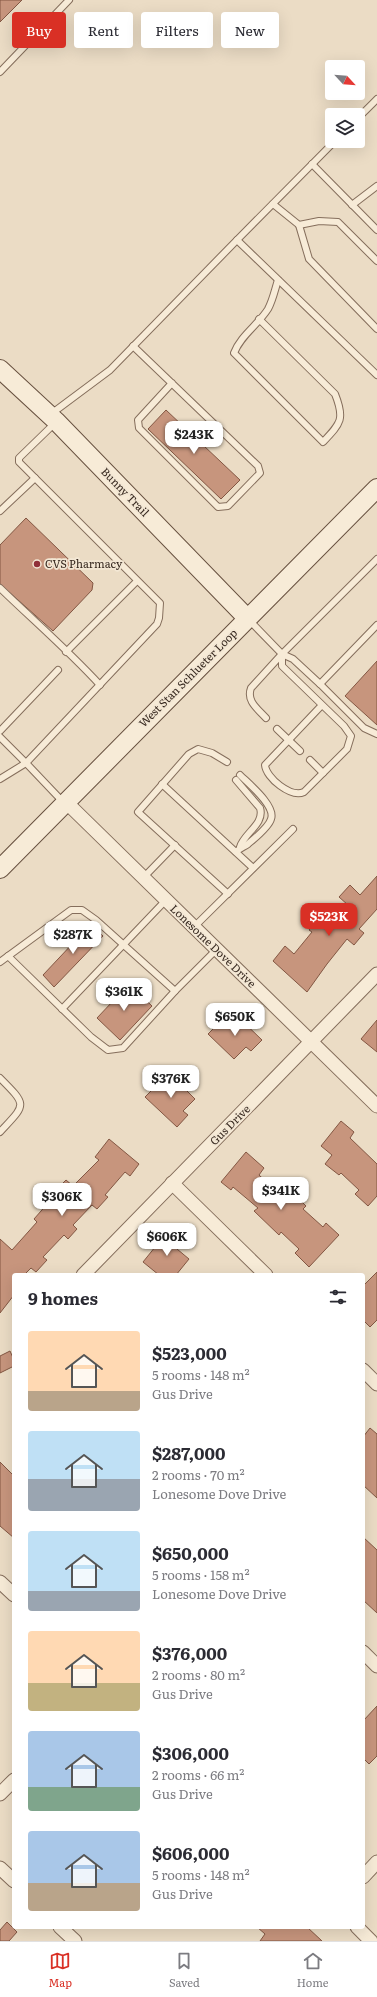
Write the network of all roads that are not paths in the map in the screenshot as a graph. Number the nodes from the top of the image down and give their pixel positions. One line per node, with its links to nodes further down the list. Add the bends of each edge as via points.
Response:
1 (69, 0): 2 (lane)
2 (0, 72)
3 (377, 99): 4 (lane)
4 (365, 111)
5 (328, 148): 6 (lane)
6 (312, 164): 8 (lane); 9 (lane)
7 (377, 186): 9 (lane)
8 (273, 204): 10 (lane); 12 (lane)
9 (352, 205): 11 (lane)
10 (299, 225): 13 (lane, via 319,221 338,222); 16 (lane, via 309,259)
11 (377, 230)
12 (237, 240): 14 (lane); 17 (lane)
13 (377, 260)
14 (278, 280): 15 (lane, via 268,309); 19 (lane)
15 (259, 319): 15 (lane, via 238,344 234,353 323,442 339,425 341,410 335,394)
16 (377, 329)
17 (133, 346): 20 (lane); 21 (lane, via 110,370)
18 (0, 369): 21 (main road, Bunny Trail)
19 (377, 375)
20 (172, 383): 20 (lane, via 258,466 260,473 228,506 218,507 139,428 138,420)
21 (53, 418): 22 (lane, via 19,458); 28 (main road, Bunny Trail)
22 (35, 478): 24 (lane); 26 (lane)
23 (377, 488): 28 (main road, West Stan Schlueter Loop)
24 (0, 511)
25 (377, 559): 31 (lane)
26 (137, 581): 30 (lane); 34 (lane, via 160,603 157,624)
27 (0, 588): 30 (lane)
28 (248, 618): 31 (lane); 49 (main road, West Stan Schlueter Loop)
29 (377, 625): 33 (lane)
30 (66, 652): 34 (lane)
31 (282, 654): 33 (lane, via 293,658); 35 (lane, via 282,666); 36 (lane, via 249,693 250,699)
32 (58, 670): 38 (lane)
33 (320, 684): 39 (lane, via 364,728)
34 (100, 685): 44 (lane)
35 (322, 705): 41 (lane); 46 (lane, via 351,736 347,749)
36 (266, 718)
37 (277, 729): 41 (lane)
38 (0, 731)
39 (377, 734)
40 (0, 737): 44 (lane)
41 (288, 740): 42 (lane); 46 (lane, via 265,765 268,774 289,792 300,794)
42 (300, 751)
43 (310, 760): 46 (lane)
44 (26, 763): 47 (lane); 49 (lane)
45 (225, 764): 48 (lane, via 216,756 198,749 189,754)
46 (323, 773)
47 (0, 778)
48 (162, 784): 51 (lane, via 138,812); 52 (lane)
49 (65, 803): 54 (main road, West Stan Schlueter Loop); 55 (street, Lonesome Dove Drive)
50 (293, 829): 53 (lane)
51 (175, 845): 55 (lane); 56 (lane)
52 (238, 850): 52 (lane, via 247,845 271,821 273,815 269,805 238,778 262,813); 53 (lane)
53 (253, 868): 56 (lane)
54 (0, 869)
55 (143, 878): 57 (street, Lonesome Dove Drive)
56 (228, 894): 58 (lane)
57 (166, 900): 58 (street, Lonesome Dove Drive); 59 (lane)
58 (194, 927): 60 (street, Lonesome Dove Drive)
59 (124, 945): 61 (lane, via 82,910 72,910); 64 (lane); 65 (lane)
60 (217, 949): 64 (lane); 66 (street, Lonesome Dove Drive)
61 (8, 956): 62 (lane); 65 (lane)
62 (0, 962)
63 (377, 974): 66 (street, Gus Drive)
64 (175, 990): 65 (lane, via 123,1048 108,1050)
65 (62, 1008)
66 (311, 1042): 68 (street, Lonesome Dove Drive); 70 (street, Gus Drive)
67 (0, 1078): 69 (lane, via 19,1097 22,1104 20,1111)
68 (377, 1106)
69 (0, 1132)
70 (172, 1183): 71 (street, Gus Drive); 72 (street)
71 (85, 1273)
72 (264, 1273)
73 (365, 1372): 74 (street)
74 (377, 1384)
75 (0, 1582): 76 (street)
76 (12, 1593)
77 (365, 1654): 78 (street)
78 (377, 1666)
79 (12, 1782): 80 (street)
80 (0, 1794)
81 (377, 1862): 83 (street)
82 (0, 1868): 84 (street)
83 (365, 1875)
84 (12, 1879)
85 (62, 1929): 87 (street)
86 (359, 1929): 88 (street)
87 (75, 1941)
88 (371, 1941)

